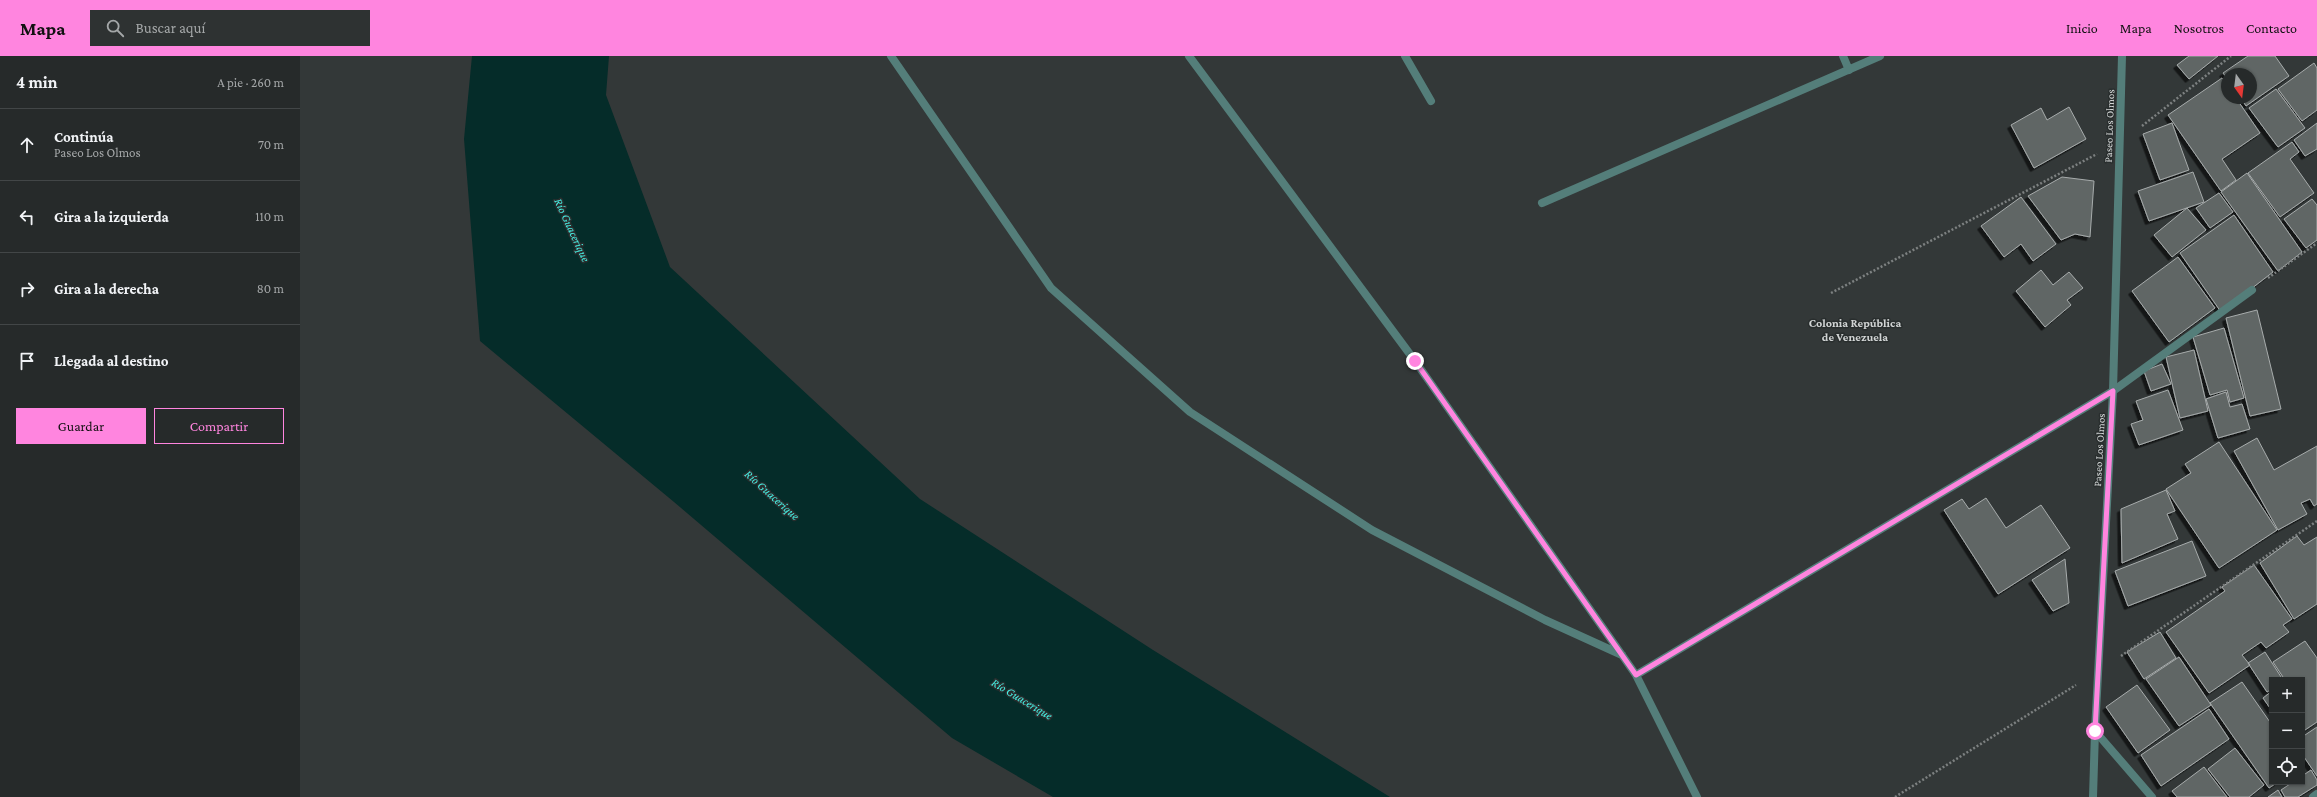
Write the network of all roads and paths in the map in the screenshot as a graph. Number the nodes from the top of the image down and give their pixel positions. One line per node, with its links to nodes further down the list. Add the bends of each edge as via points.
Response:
1 (891, 56): 17 (street, via 1051,288 1190,412 1372,530 1545,620)
2 (1189, 56): 17 (street, via 1415,361)
3 (1405, 56): 9 (street)
4 (1842, 56): 8 (street)
5 (1880, 56): 8 (street)
6 (2122, 56): 10 (street, Paseo Los Olmos)
7 (2231, 56): 10 (path)
8 (1849, 70): 11 (street)
9 (1431, 101)
10 (2119, 143): 14 (path); 15 (street, Paseo Los Olmos)
11 (1542, 202)
12 (2317, 243): 13 (path)
13 (2252, 290): 15 (street)
14 (1831, 293)
15 (2113, 391): 18 (street, Paseo Los Olmos); 19 (street)
16 (2317, 521): 18 (path)
17 (1622, 655): 19 (street)
18 (2099, 671): 20 (street, Paseo Los Olmos); 23 (path)
19 (1636, 675): 22 (street)
20 (2095, 731): 24 (street, Paseo Los Olmos); 25 (street)
21 (2317, 794): 26 (street)
22 (1697, 797)
23 (1895, 797)
24 (2093, 797)
25 (2152, 797)
26 (2313, 797)

